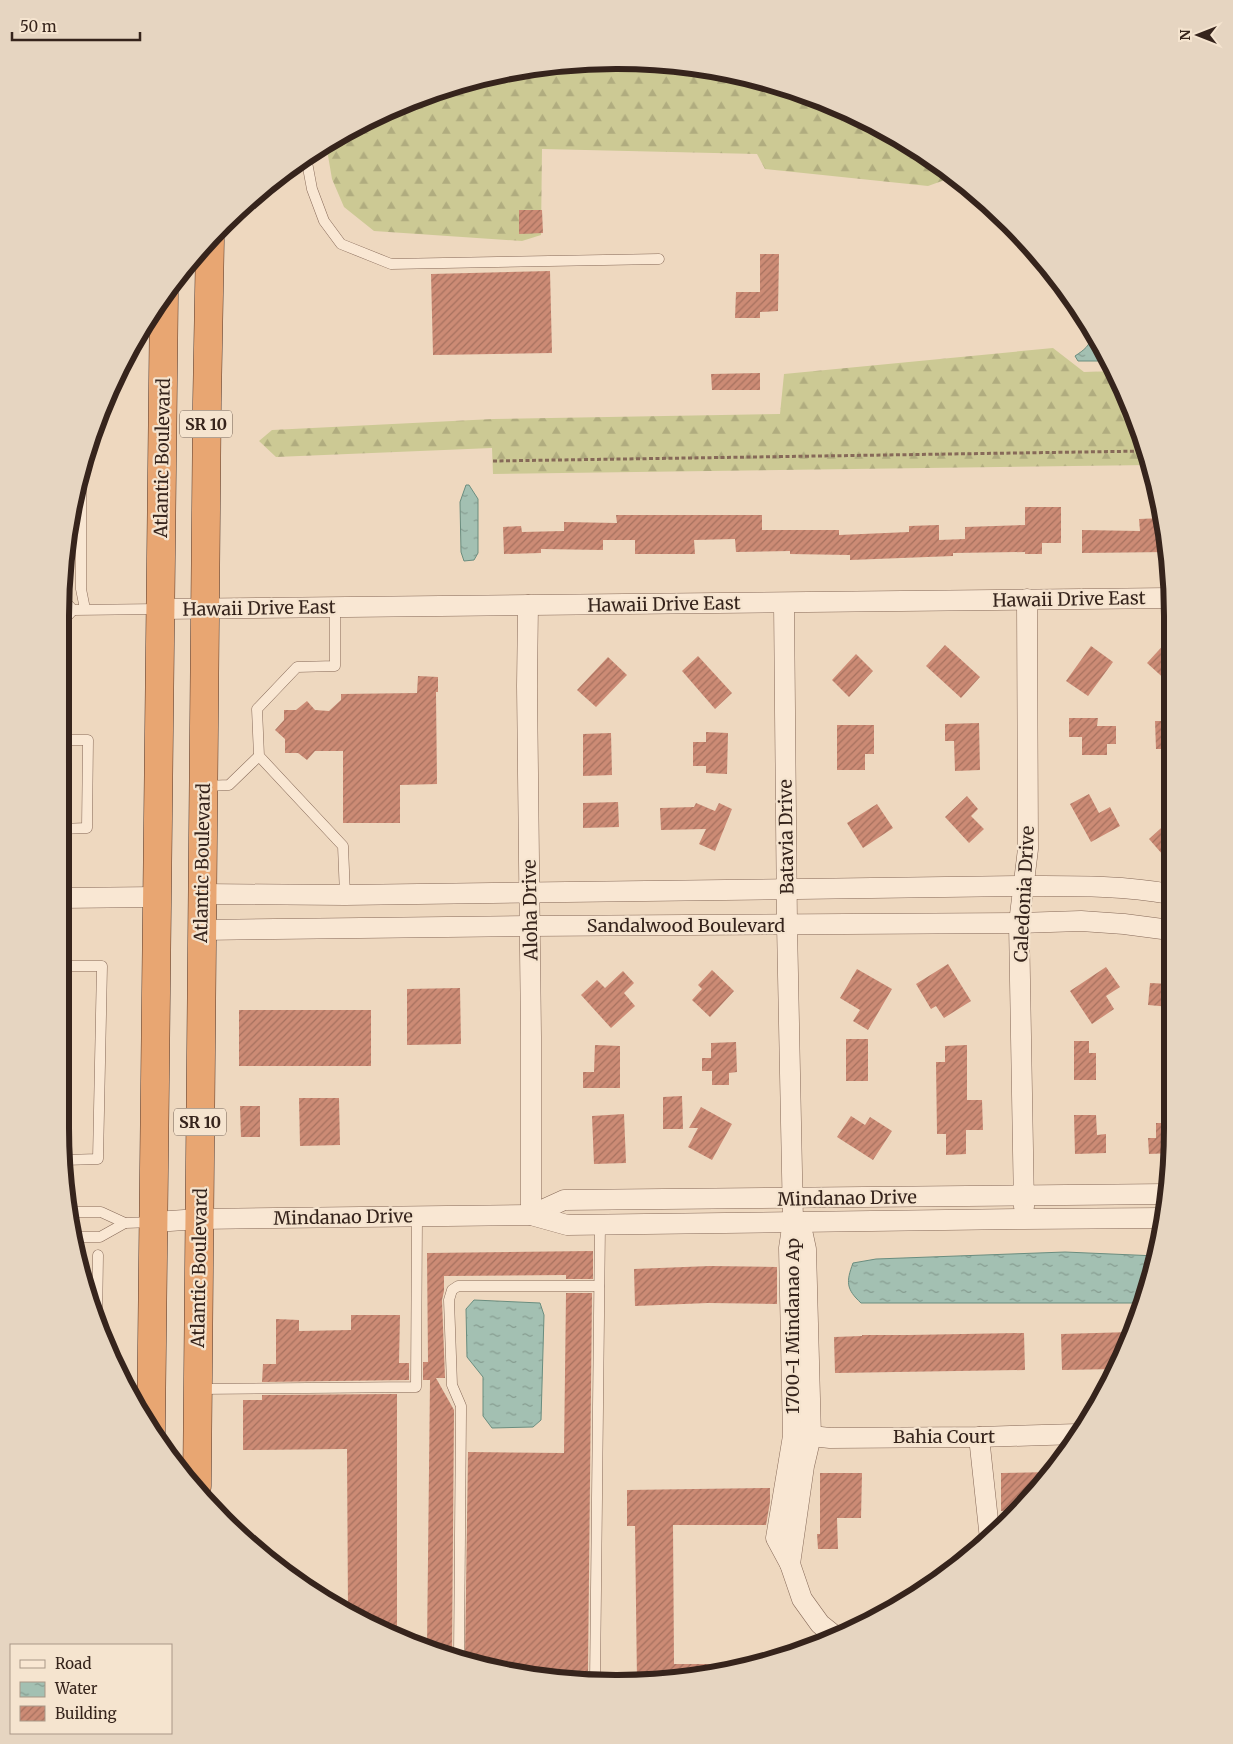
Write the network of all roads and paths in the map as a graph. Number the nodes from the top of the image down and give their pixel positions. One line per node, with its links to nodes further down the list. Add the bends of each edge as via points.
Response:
1 (307, 164): 3 (lane, via 312,189 324,221 341,244 391,264)
2 (210, 250): 15 (highway, Atlantic Boulevard / SR 10)
3 (659, 259)
4 (164, 308): 14 (highway, Atlantic Boulevard / SR 10)
5 (1138, 451): 6 (path)
6 (492, 460)
7 (82, 498): 16 (lane, via 81,589)
8 (1163, 598): 9 (street, Hawaii Drive East)
9 (1027, 599): 10 (street, Hawaii Drive East); 23 (street, Caledonia Drive, via 1028,848)
10 (784, 603): 11 (street, Hawaii Drive East); 24 (street, Batavia Drive)
11 (528, 605): 13 (street, Hawaii Drive East); 25 (street, Aloha Drive)
12 (69, 606): 17 (lane)
13 (335, 607): 15 (street, Hawaii Drive East); 20 (lane, via 335,666 297,667 258,709)
14 (160, 608): 15 (street, Hawaii Drive East); 16 (lane); 29 (highway, Atlantic Boulevard / SR 10)
15 (205, 608): 21 (highway, Atlantic Boulevard / SR 10)
16 (85, 609): 17 (lane)
17 (73, 610): 18 (lane)
18 (69, 614)
19 (69, 740): 22 (lane, via 88,740 88,828)
20 (259, 756): 21 (lane, via 229,785); 28 (lane, via 343,846)
21 (203, 786): 27 (highway, Atlantic Boulevard / SR 10)
22 (69, 828)
23 (1024, 886): 24 (street, Sandalwood Boulevard); 26 (street, Sandalwood Boulevard, via 1086,886); 31 (street, Caledonia Drive)
24 (786, 889): 25 (street, Sandalwood Boulevard); 32 (street, Batavia Drive)
25 (530, 892): 28 (street, Sandalwood Boulevard); 33 (street, Aloha Drive)
26 (1164, 893)
27 (202, 894): 28 (street, Sandalwood Boulevard); 36 (highway, Atlantic Boulevard / SR 10)
28 (345, 895): 34 (street)
29 (157, 897): 30 (street); 49 (highway, Atlantic Boulevard / SR 10)
30 (69, 898)
31 (1019, 923): 32 (street, Sandalwood Boulevard); 35 (street, Sandalwood Boulevard, via 1081,921); 40 (street, Caledonia Drive)
32 (787, 925): 33 (street, Sandalwood Boulevard); 41 (street, Batavia Drive)
33 (530, 926): 34 (street, Sandalwood Boulevard); 43 (street, Aloha Drive)
34 (350, 928): 36 (street, Sandalwood Boulevard)
35 (1164, 929)
36 (202, 930): 46 (highway, Atlantic Boulevard / SR 10)
37 (69, 966): 38 (lane, via 102,966 98,1160)
38 (70, 1160)
39 (1160, 1194): 40 (street, Mindanao Drive)
40 (1024, 1195): 41 (street, Mindanao Drive); 47 (street, Caledonia Drive)
41 (793, 1199): 43 (street, Mindanao Drive, via 564,1200); 48 (street, Batavia Drive)
42 (75, 1212): 50 (lane, via 101,1212)
43 (531, 1215): 44 (street, Mindanao Drive); 51 (street, Mindanao Drive, via 567,1225)
44 (417, 1216): 46 (street, Mindanao Drive); 56 (lane, via 416,1387)
45 (1157, 1218): 47 (street, Mindanao Drive)
46 (199, 1219): 49 (street, Mindanao Drive); 56 (highway, Atlantic Boulevard / SR 10)
47 (1024, 1219): 48 (street, Mindanao Drive)
48 (793, 1221): 51 (street, Mindanao Drive); 59 (street, 1700-1 Mindanao Ap, via 803,1235 806,1248); 63 (street, 1700-1 Mindanao Ap, via 789,1248 793,1436 776,1538)
49 (154, 1222): 50 (lane); 57 (highway, Atlantic Boulevard / SR 10)
50 (124, 1223): 52 (lane, via 100,1237)
51 (600, 1225): 54 (lane)
52 (80, 1237)
53 (98, 1255): 55 (lane)
54 (600, 1286): 65 (lane, via 458,1286 452,1290 449,1300 448,1386 461,1406); 66 (lane)
55 (97, 1302)
56 (197, 1389): 61 (highway, Atlantic Boulevard / SR 10)
57 (151, 1416)
58 (1070, 1434): 60 (street, Bahia Court)
59 (811, 1436): 60 (street, Bahia Court); 63 (street, 1700-1 Mindanao Ap)
60 (979, 1437): 62 (street)
61 (197, 1479)
62 (989, 1529)
63 (790, 1564): 64 (street, 1700-1 Mindanao Ap, via 802,1599 820,1624)
64 (831, 1632)
65 (459, 1652)
66 (595, 1674)

